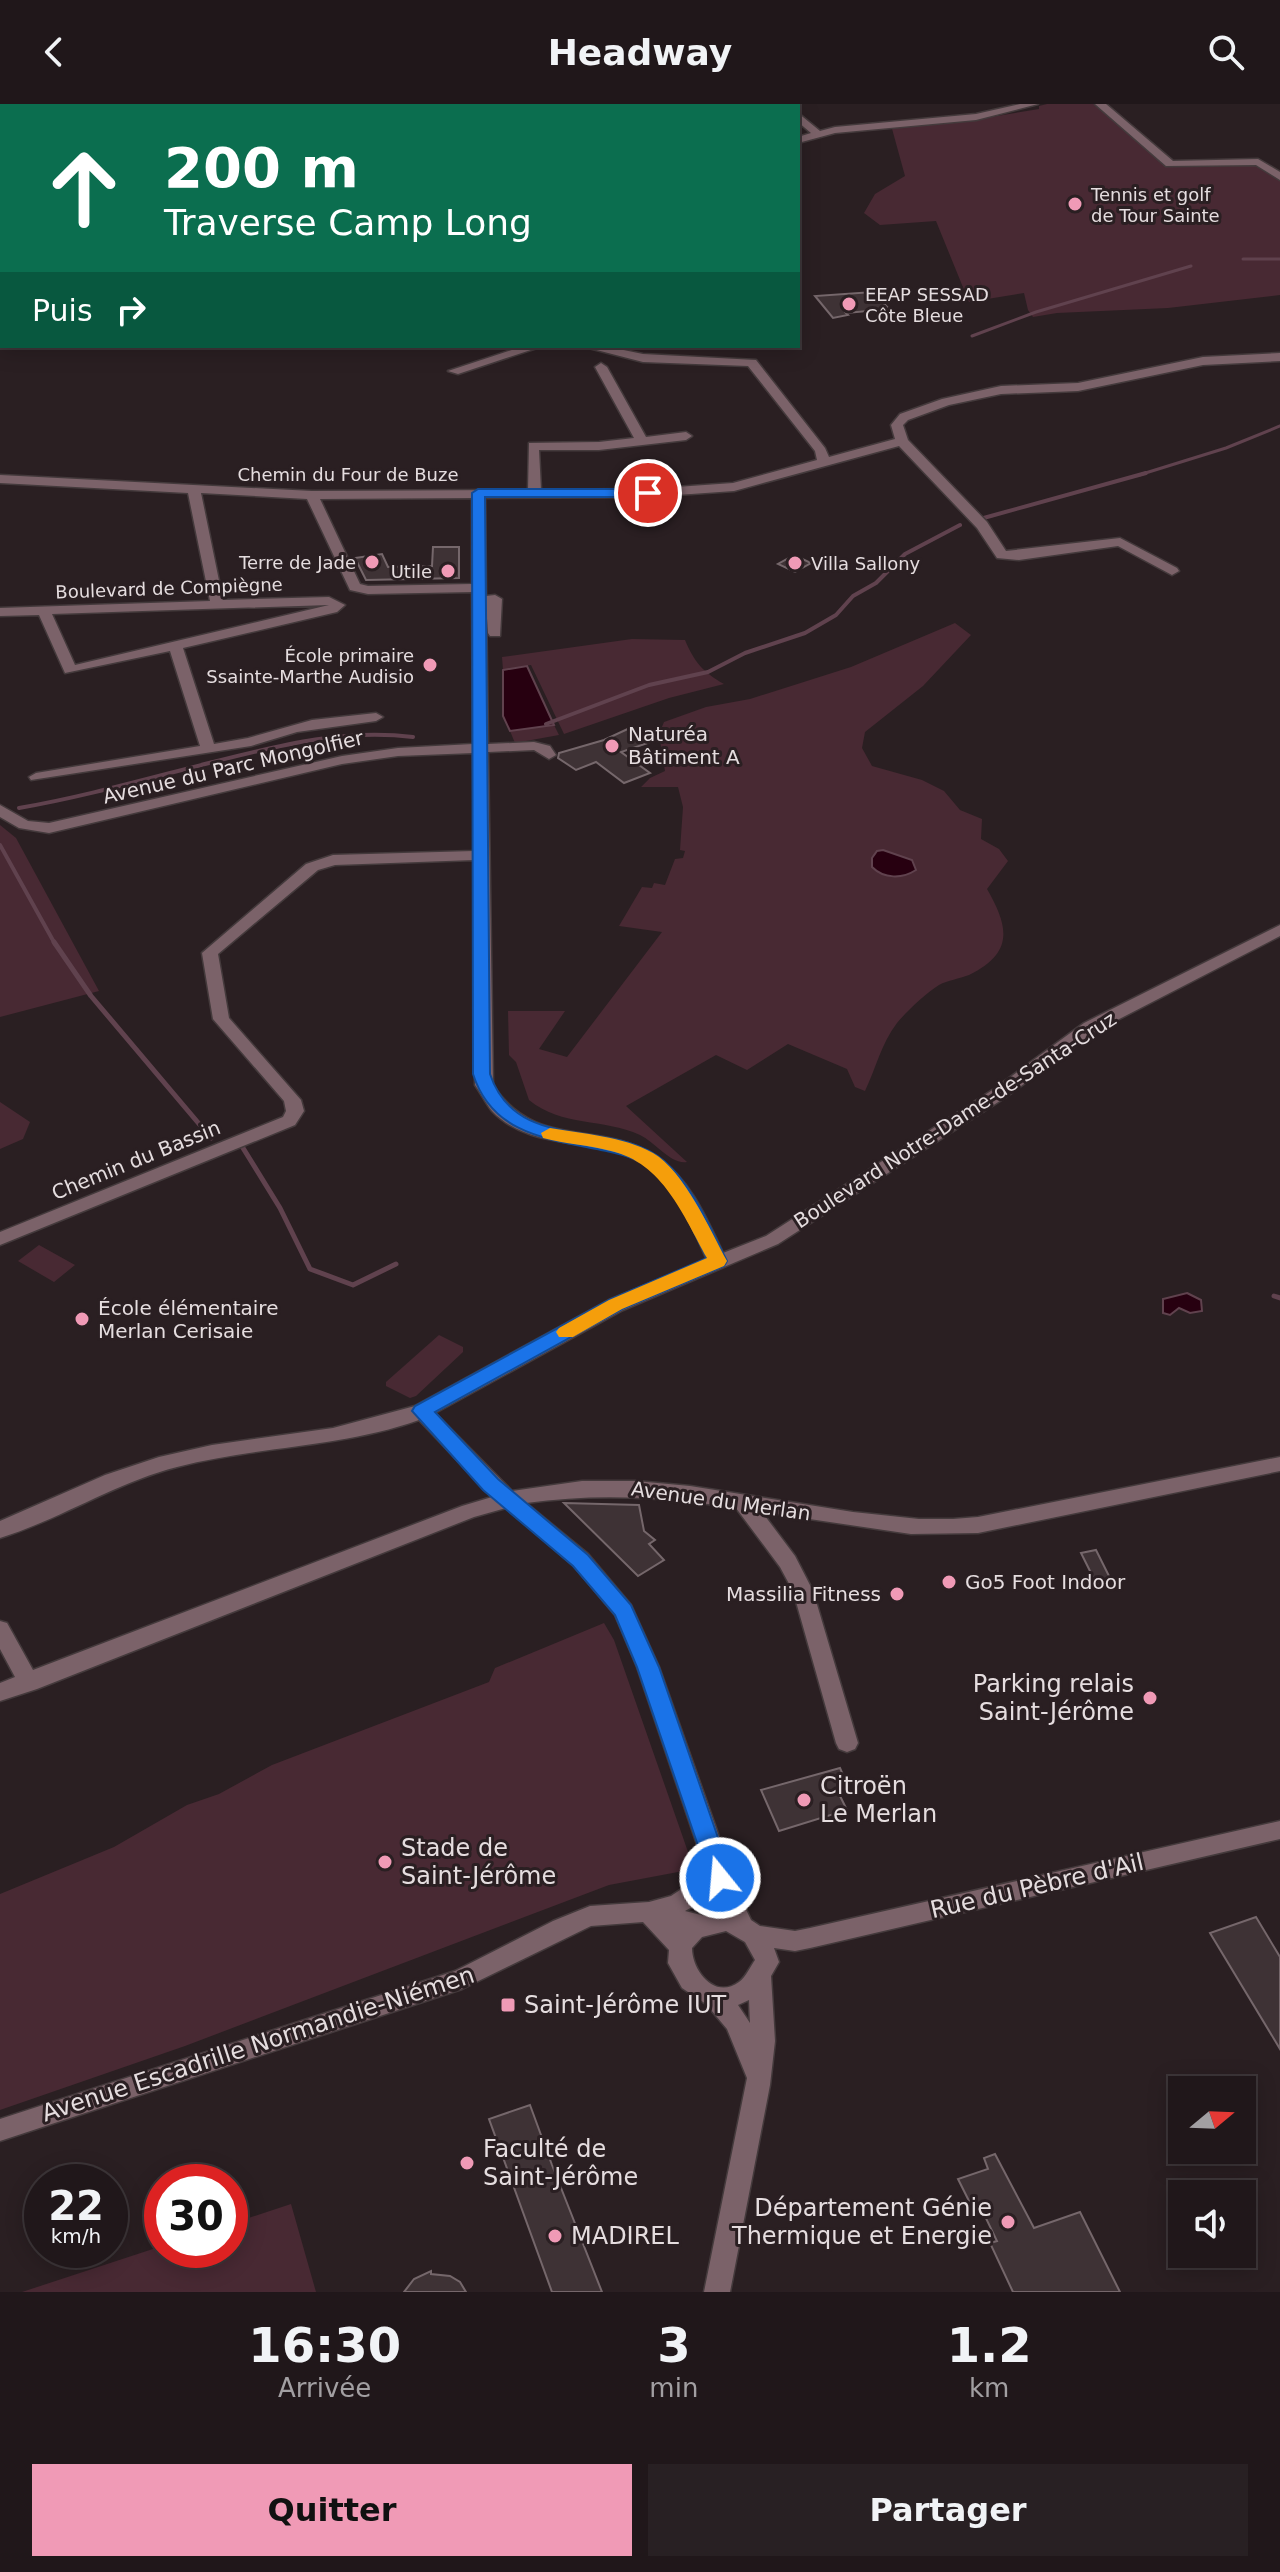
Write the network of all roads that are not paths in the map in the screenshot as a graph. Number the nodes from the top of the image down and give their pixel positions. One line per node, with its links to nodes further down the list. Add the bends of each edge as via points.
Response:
1 (1033, 104): 4 (street, via 976,117)
2 (1100, 104): 6 (street, via 1170,164 1258,162)
3 (800, 118): 4 (street)
4 (817, 134): 5 (street)
5 (800, 139)
6 (1280, 177)
7 (530, 348): 11 (street)
8 (596, 348): 15 (street, via 643,358 752,363 821,451)
9 (1280, 357): 14 (street, via 1203,361 1088,386 973,395 904,417 897,425)
10 (601, 367): 13 (street)
11 (454, 371)
12 (686, 436): 13 (street)
13 (642, 441): 19 (street, via 533,446)
14 (902, 441): 15 (street, Chemin du Four de Buze); 21 (street, via 982,525 1002,555 1120,542)
15 (823, 461): 19 (street, Chemin du Four de Buze, via 714,490)
16 (0, 479): 17 (street, Chemin du Four de Buze)
17 (194, 489): 20 (street, Chemin du Four de Buze); 23 (street)
18 (478, 493): 19 (street, Chemin du Four de Buze); 20 (street, Chemin du Four de Buze); 22 (street)
19 (535, 493)
20 (312, 495): 22 (street, via 352,585)
21 (1172, 571)
22 (479, 594): 26 (street, via 495,599); 30 (street)
23 (217, 604): 24 (street, Boulevard de Compiègne); 27 (street, Boulevard de Compiègne, via 338,605)
24 (44, 611): 25 (street, Boulevard de Compiègne); 27 (street, via 70,670)
25 (0, 612)
26 (495, 633)
27 (175, 646): 29 (street)
28 (376, 717): 29 (street, via 291,727 251,742)
29 (208, 749): 32 (street)
30 (479, 749): 31 (street, Avenue du Parc Mongolfier, via 534,746); 33 (street, Avenue du Parc Mongolfier, via 342,760 49,828 24,825); 34 (street)
31 (549, 755)
32 (36, 777)
33 (0, 810)
34 (481, 855): 36 (street, Chemin du Bassin, via 321,863 290,884 210,953 221,1019 292,1100 295,1111 289,1121); 37 (street, via 481,1074 488,1096 505,1113 535,1129 649,1158 680,1192)
35 (1280, 930): 37 (street, Boulevard Notre-Dame-de-Santa-Cruz, via 1090,1027 1000,1093 772,1240)
36 (0, 1239)
37 (717, 1261): 38 (street, Boulevard Notre-Dame-de-Santa-Cruz, via 616,1305)
38 (422, 1411): 40 (street); 42 (street, Boulevard Notre-Dame-de-Santa-Cruz, via 339,1435 166,1463)
39 (1280, 1464): 41 (street, Avenue du Merlan, via 978,1525 913,1527 854,1521)
40 (505, 1498): 41 (street, Avenue du Merlan, via 600,1486); 44 (street, Avenue du Merlan); 48 (street, via 581,1560 628,1619)
41 (742, 1501): 46 (street, via 803,1591)
42 (0, 1530)
43 (0, 1629): 44 (street)
44 (29, 1683): 45 (street, Avenue du Merlan)
45 (0, 1692)
46 (847, 1743)
47 (1280, 1830): 52 (street, Rue du Pèbre d'Ail)
48 (719, 1870): 49 (street, via 681,1905); 50 (street); 51 (street)
49 (648, 1912): 50 (street, Avenue Escadrille Normandie-Niémen); 53 (street); 57 (street, Avenue Escadrille Normandie-Niémen, via 590,1916 462,1979)
50 (706, 1923): 51 (street, Avenue Escadrille Normandie-Niémen, via 726,1921); 53 (street)
51 (749, 1930): 52 (street, Rue du Pèbre d'Ail); 54 (street)
52 (795, 1941): 54 (street, Rue du Pèbre d'Ail)
53 (681, 1947): 55 (street, via 679,1961 691,1985)
54 (764, 1971): 55 (street, via 745,1992); 56 (street)
55 (715, 1997): 56 (street, via 736,2017 749,2042)
56 (758, 2085): 58 (street)
57 (0, 2130)
58 (717, 2292)

